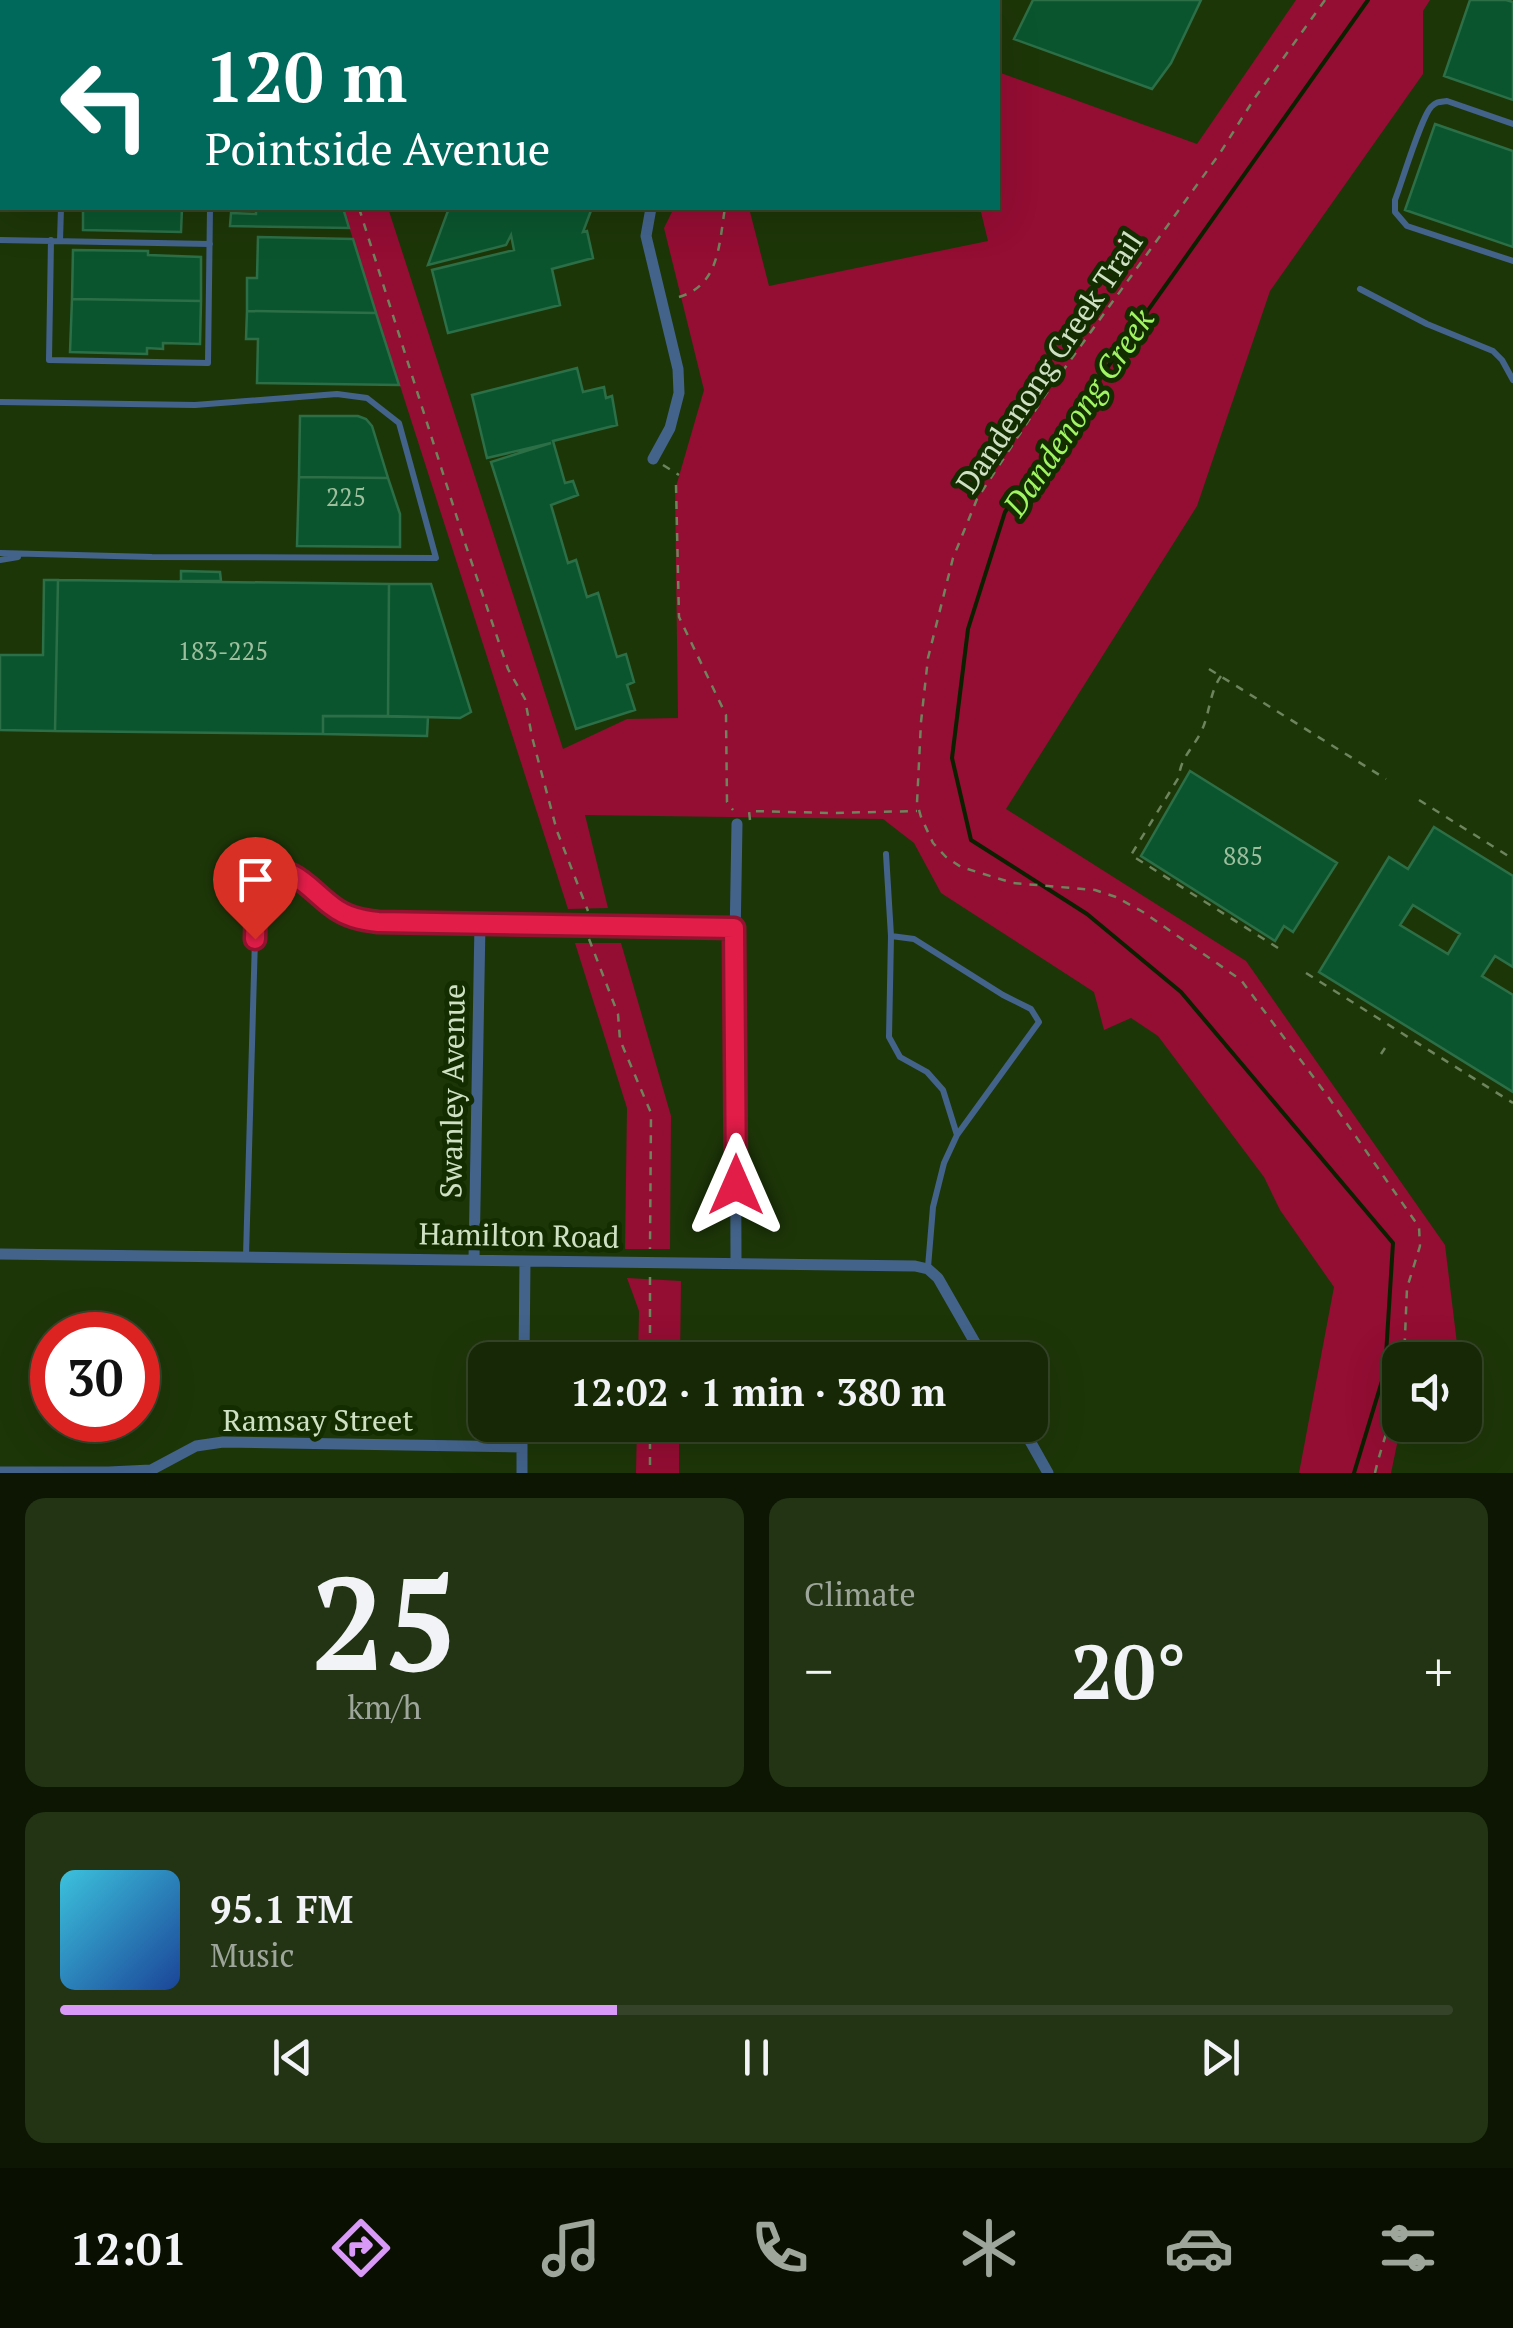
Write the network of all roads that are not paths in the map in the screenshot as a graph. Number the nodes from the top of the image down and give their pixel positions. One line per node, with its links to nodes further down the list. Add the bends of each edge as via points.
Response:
1 (1513, 124): 8 (lane, via 1447,101 1430,108 1395,212 1407,226)
2 (60, 210): 6 (lane)
3 (210, 210): 7 (lane)
4 (652, 210): 12 (street, via 646,236 680,393)
5 (0, 240): 6 (lane)
6 (56, 240): 7 (lane); 7 (lane, via 48,360 208,363)
7 (210, 244)
8 (1513, 262)
9 (1360, 289): 10 (lane, via 1493,351)
10 (1513, 380)
11 (0, 402): 13 (lane, via 195,405 337,394 367,398 400,423 436,558)
12 (652, 459)
13 (0, 557)
14 (737, 824): 18 (street)
15 (886, 854): 19 (lane)
16 (378, 922): 17 (street); 22 (lane, via 334,908 276,868 262,872)
17 (480, 923): 18 (street); 23 (street, Swanley Avenue)
18 (734, 928): 25 (street)
19 (891, 936): 20 (lane, via 889,1037 900,1056 942,1090); 20 (lane, via 914,939 1031,1008 1038,1022)
20 (958, 1136): 26 (lane, via 933,1207)
21 (0, 1254): 22 (street, Hamilton Road)
22 (246, 1257): 23 (street, Hamilton Road)
23 (474, 1259): 24 (street, Hamilton Road)
24 (526, 1260): 25 (street, Hamilton Road); 27 (street)
25 (736, 1263): 26 (street, Hamilton Road)
26 (928, 1268): 28 (street)
27 (524, 1342)
28 (974, 1342)
29 (522, 1442): 31 (street)
30 (1031, 1442): 34 (street)
31 (522, 1447): 32 (street, Ramsay Street, via 223,1442 196,1446 151,1470); 33 (street)
32 (0, 1472)
33 (522, 1473)
34 (1048, 1473)

